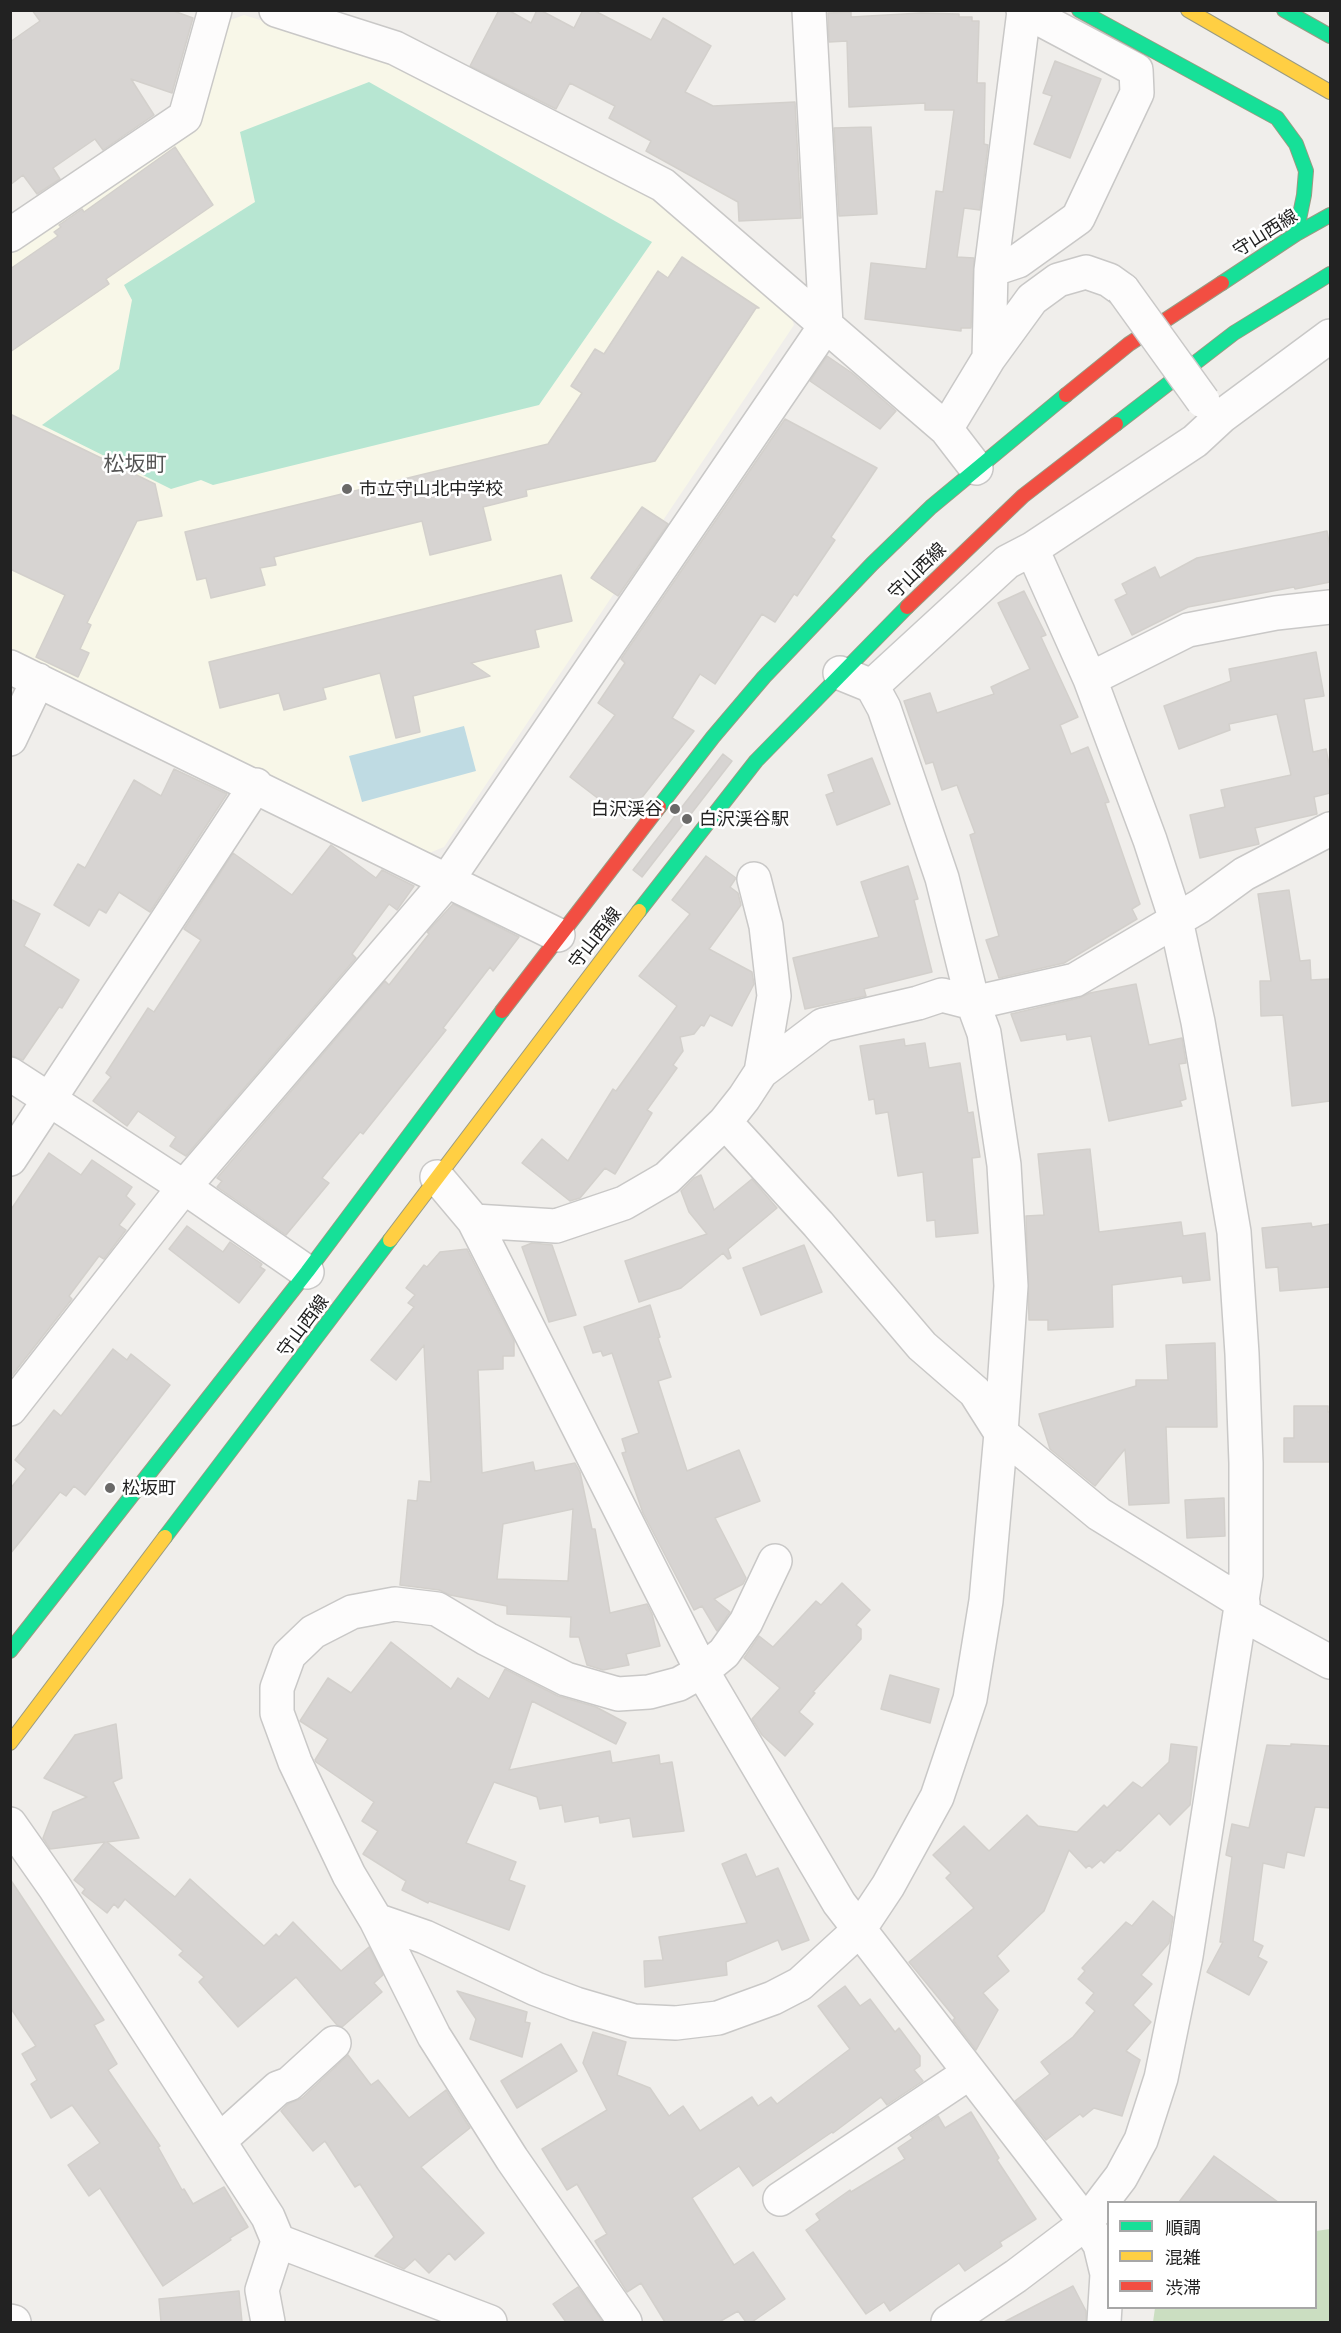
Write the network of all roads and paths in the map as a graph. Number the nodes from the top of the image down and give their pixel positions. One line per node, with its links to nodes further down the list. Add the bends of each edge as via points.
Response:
1 (215, 10): 12 (street, via 184,117)
2 (276, 10): 15 (street, via 395,48 663,185)
3 (809, 10): 15 (street)
4 (1079, 10): 11 (main road, via 1277,118 1296,144 1306,171)
5 (1188, 10): 9 (main road)
6 (1284, 10): 8 (main road)
7 (1024, 11): 13 (street); 13 (street, via 1136,70 1137,93 1078,218 1018,261)
8 (1330, 36)
9 (1330, 92)
10 (1325, 217): 11 (main road, 守山西線)
11 (1296, 234): 20 (main road, 守山西線, via 1129,344)
12 (10, 236)
13 (991, 270): 17 (street)
14 (1330, 274): 23 (main road, 守山西線, via 1234,333 1023,496)
15 (826, 325): 19 (street); 31 (street)
16 (1330, 336): 18 (street)
17 (989, 358): 18 (street, bridge, via 1032,299 1058,280 1086,272 1123,290); 19 (street)
18 (1212, 409): 21 (street, via 1195,441)
19 (946, 429): 20 (street)
20 (976, 468): 33 (main road, 守山西線, via 872,564 764,677)
21 (1032, 549): 25 (street); 26 (street, via 1008,562)
22 (1330, 607): 25 (street, via 1188,630)
23 (840, 673): 26 (street); 40 (main road, 守山西線, via 756,761)
24 (25, 674): 27 (street); 28 (street)
25 (1090, 679): 32 (street)
26 (872, 686): 34 (street, via 884,708 942,878)
27 (10, 739)
28 (256, 785): 31 (street); 37 (street)
29 (1330, 829): 32 (street, via 1244,874)
30 (754, 879): 35 (street, via 766,926 774,996)
31 (446, 882): 33 (street); 41 (street)
32 (1176, 920): 34 (street, via 1075,980); 47 (street, via 1234,1232 1246,1463 1246,1575)
33 (558, 935): 43 (main road, 守山西線)
34 (973, 1003): 35 (street, via 942,995 823,1024); 45 (street, via 984,1033 1004,1165 1011,1286)
35 (761, 1072): 38 (street)
36 (10, 1074): 37 (street)
37 (50, 1100): 39 (street); 41 (street)
38 (725, 1122): 42 (street, via 667,1178 624,1203 556,1226); 45 (street, via 922,1346 975,1392)
39 (10, 1160)
40 (437, 1177): 42 (street); 51 (main road, 守山西線)
41 (184, 1187): 43 (street); 44 (street)
42 (474, 1221): 50 (street)
43 (307, 1272): 48 (main road, 守山西線)
44 (10, 1408)
45 (1001, 1433): 47 (street, via 1099,1514); 54 (street, via 986,1601 969,1699 938,1797)
46 (775, 1560): 50 (street, via 746,1622 724,1653)
47 (1241, 1608): 49 (street); 59 (street, via 1190,1933 1161,2078 1141,2140 1121,2177)
48 (10, 1651)
49 (1330, 1662)
50 (702, 1671): 53 (street, via 679,1684 649,1692 618,1694 566,1679 437,1609 395,1604 352,1612 313,1632 289,1655 277,1688 277,1713 295,1762 349,1875); 54 (street, via 838,1904)
51 (10, 1743)
52 (10, 1824): 57 (street)
53 (376, 1920): 54 (street, via 425,1937 576,2004 634,2021 676,2023 718,2018 773,1998 800,1984); 63 (street, via 434,2036 512,2159)
54 (858, 1931): 56 (street)
55 (334, 2043): 57 (street)
56 (969, 2073): 58 (street); 59 (street)
57 (219, 2141): 60 (street, via 268,2217)
58 (780, 2199)
59 (1086, 2223): 64 (street); 65 (street, via 1100,2245 1107,2274)
60 (278, 2241): 61 (street, via 262,2290); 62 (street)
61 (268, 2322)
62 (490, 2322)
63 (625, 2322)
64 (948, 2322)
65 (1104, 2322)

